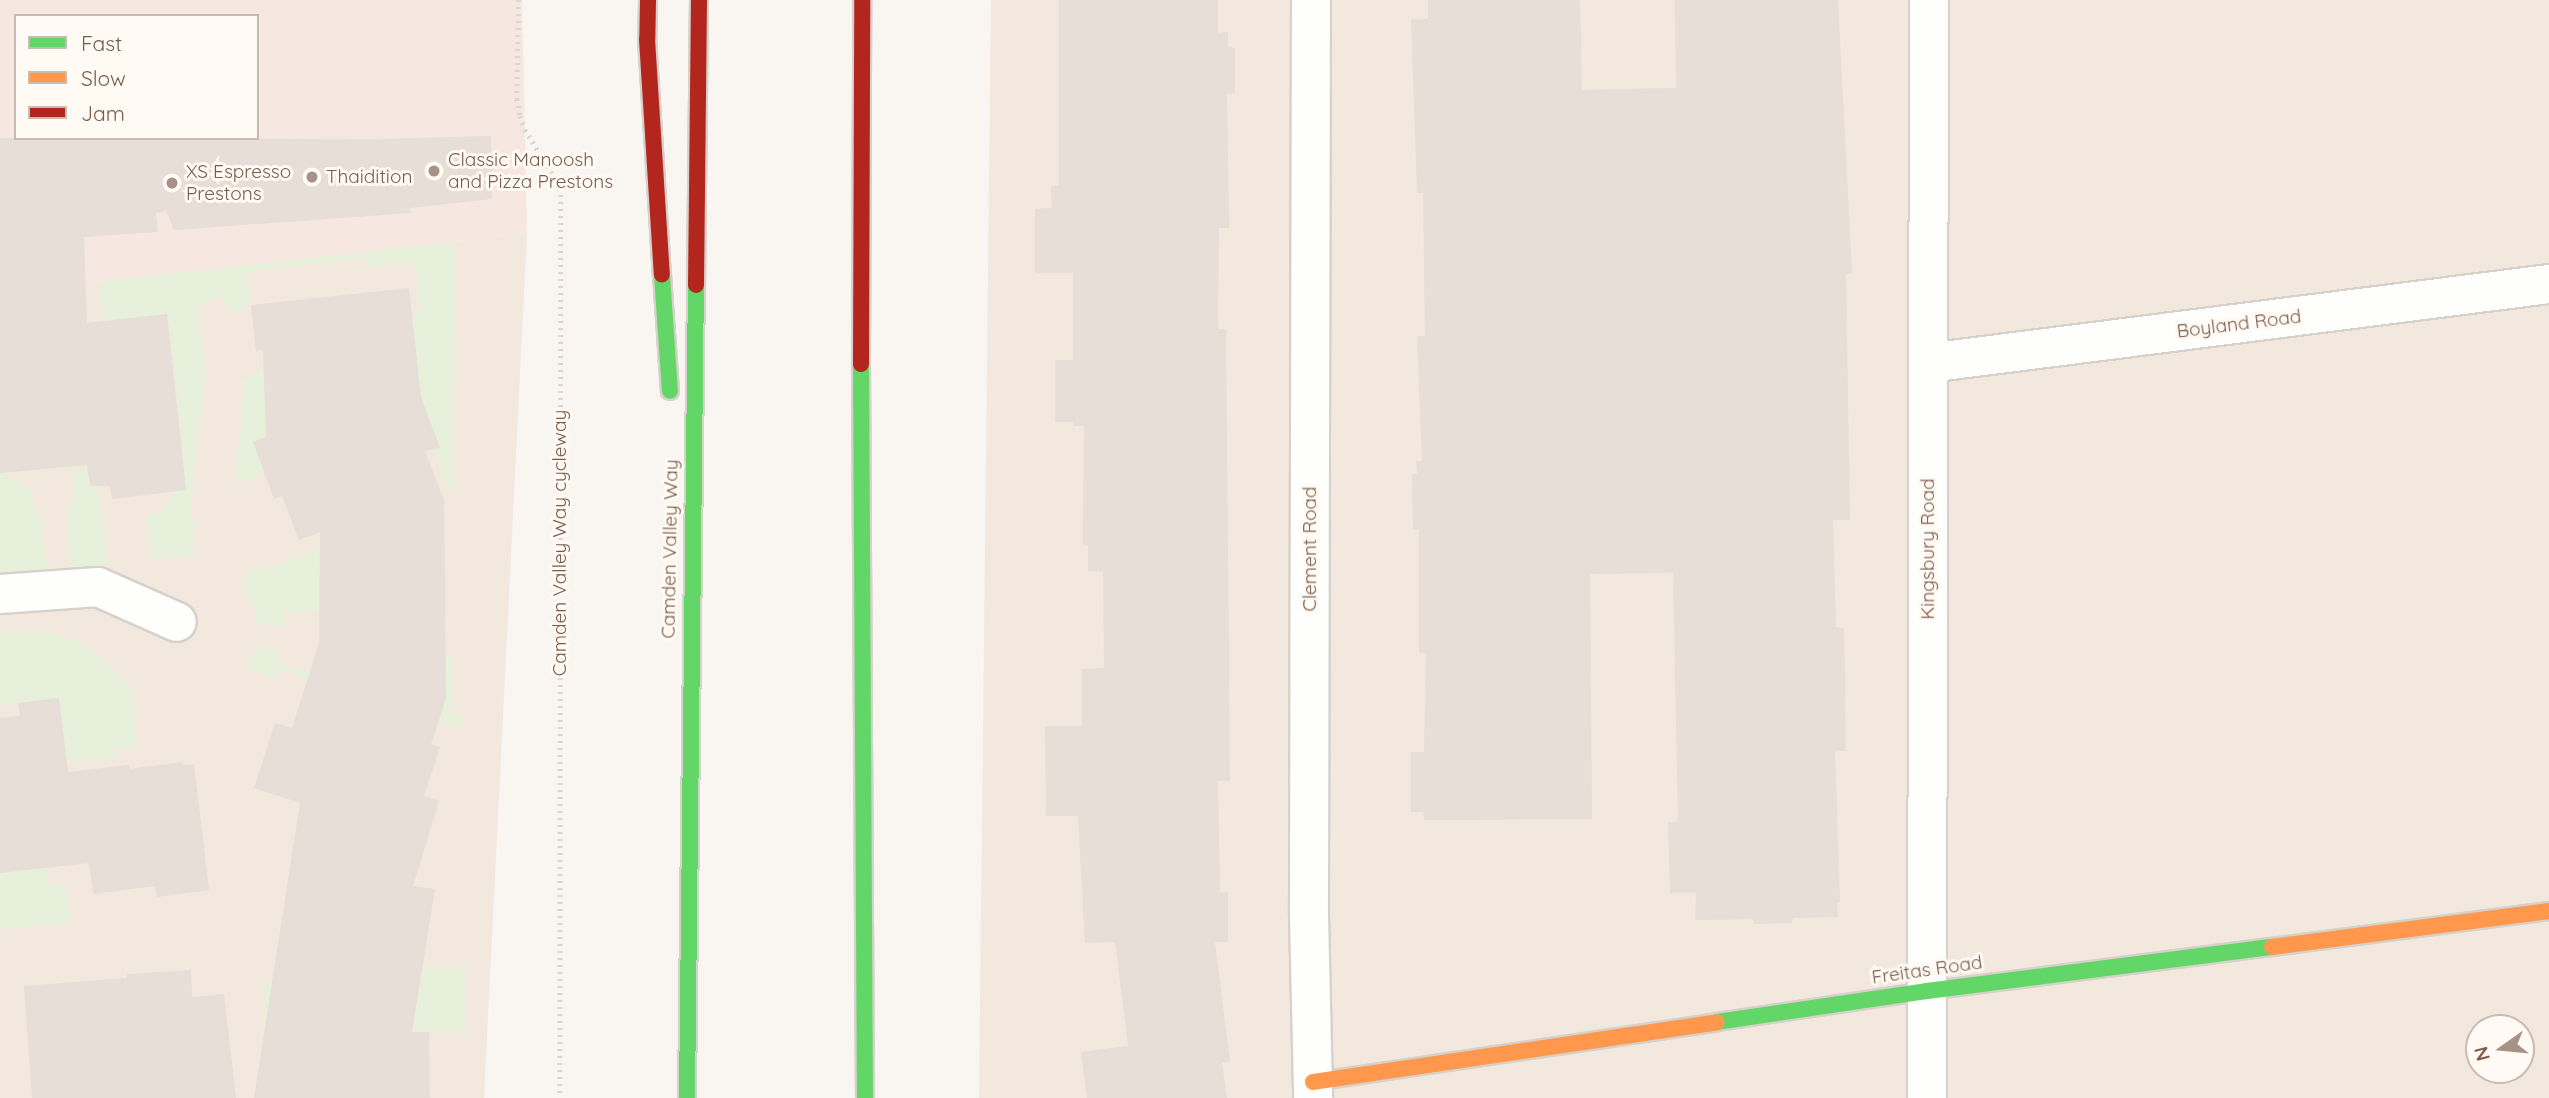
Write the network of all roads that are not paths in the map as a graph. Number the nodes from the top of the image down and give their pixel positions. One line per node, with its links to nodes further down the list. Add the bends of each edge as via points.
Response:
1 (648, 0): 8 (main road)
2 (699, 0): 12 (main road, Camden Valley Way)
3 (862, 0): 17 (main road)
4 (1311, 0): 15 (street, Clement Road, via 1309,915)
5 (1929, 0): 7 (street, Kingsbury Road)
6 (2549, 284): 7 (street, Boyland Road)
7 (1928, 363): 14 (street, Kingsbury Road)
8 (671, 401)
9 (677, 485): 12 (main road)
10 (0, 594): 11 (street, via 98,587)
11 (177, 622)
12 (689, 680): 16 (main road, Camden Valley Way)
13 (2549, 911): 14 (main road, Freitas Road)
14 (1927, 991): 15 (main road, Freitas Road); 18 (street, Kingsbury Road)
15 (1313, 1090)
16 (687, 1098)
17 (865, 1098)
18 (1927, 1098)

